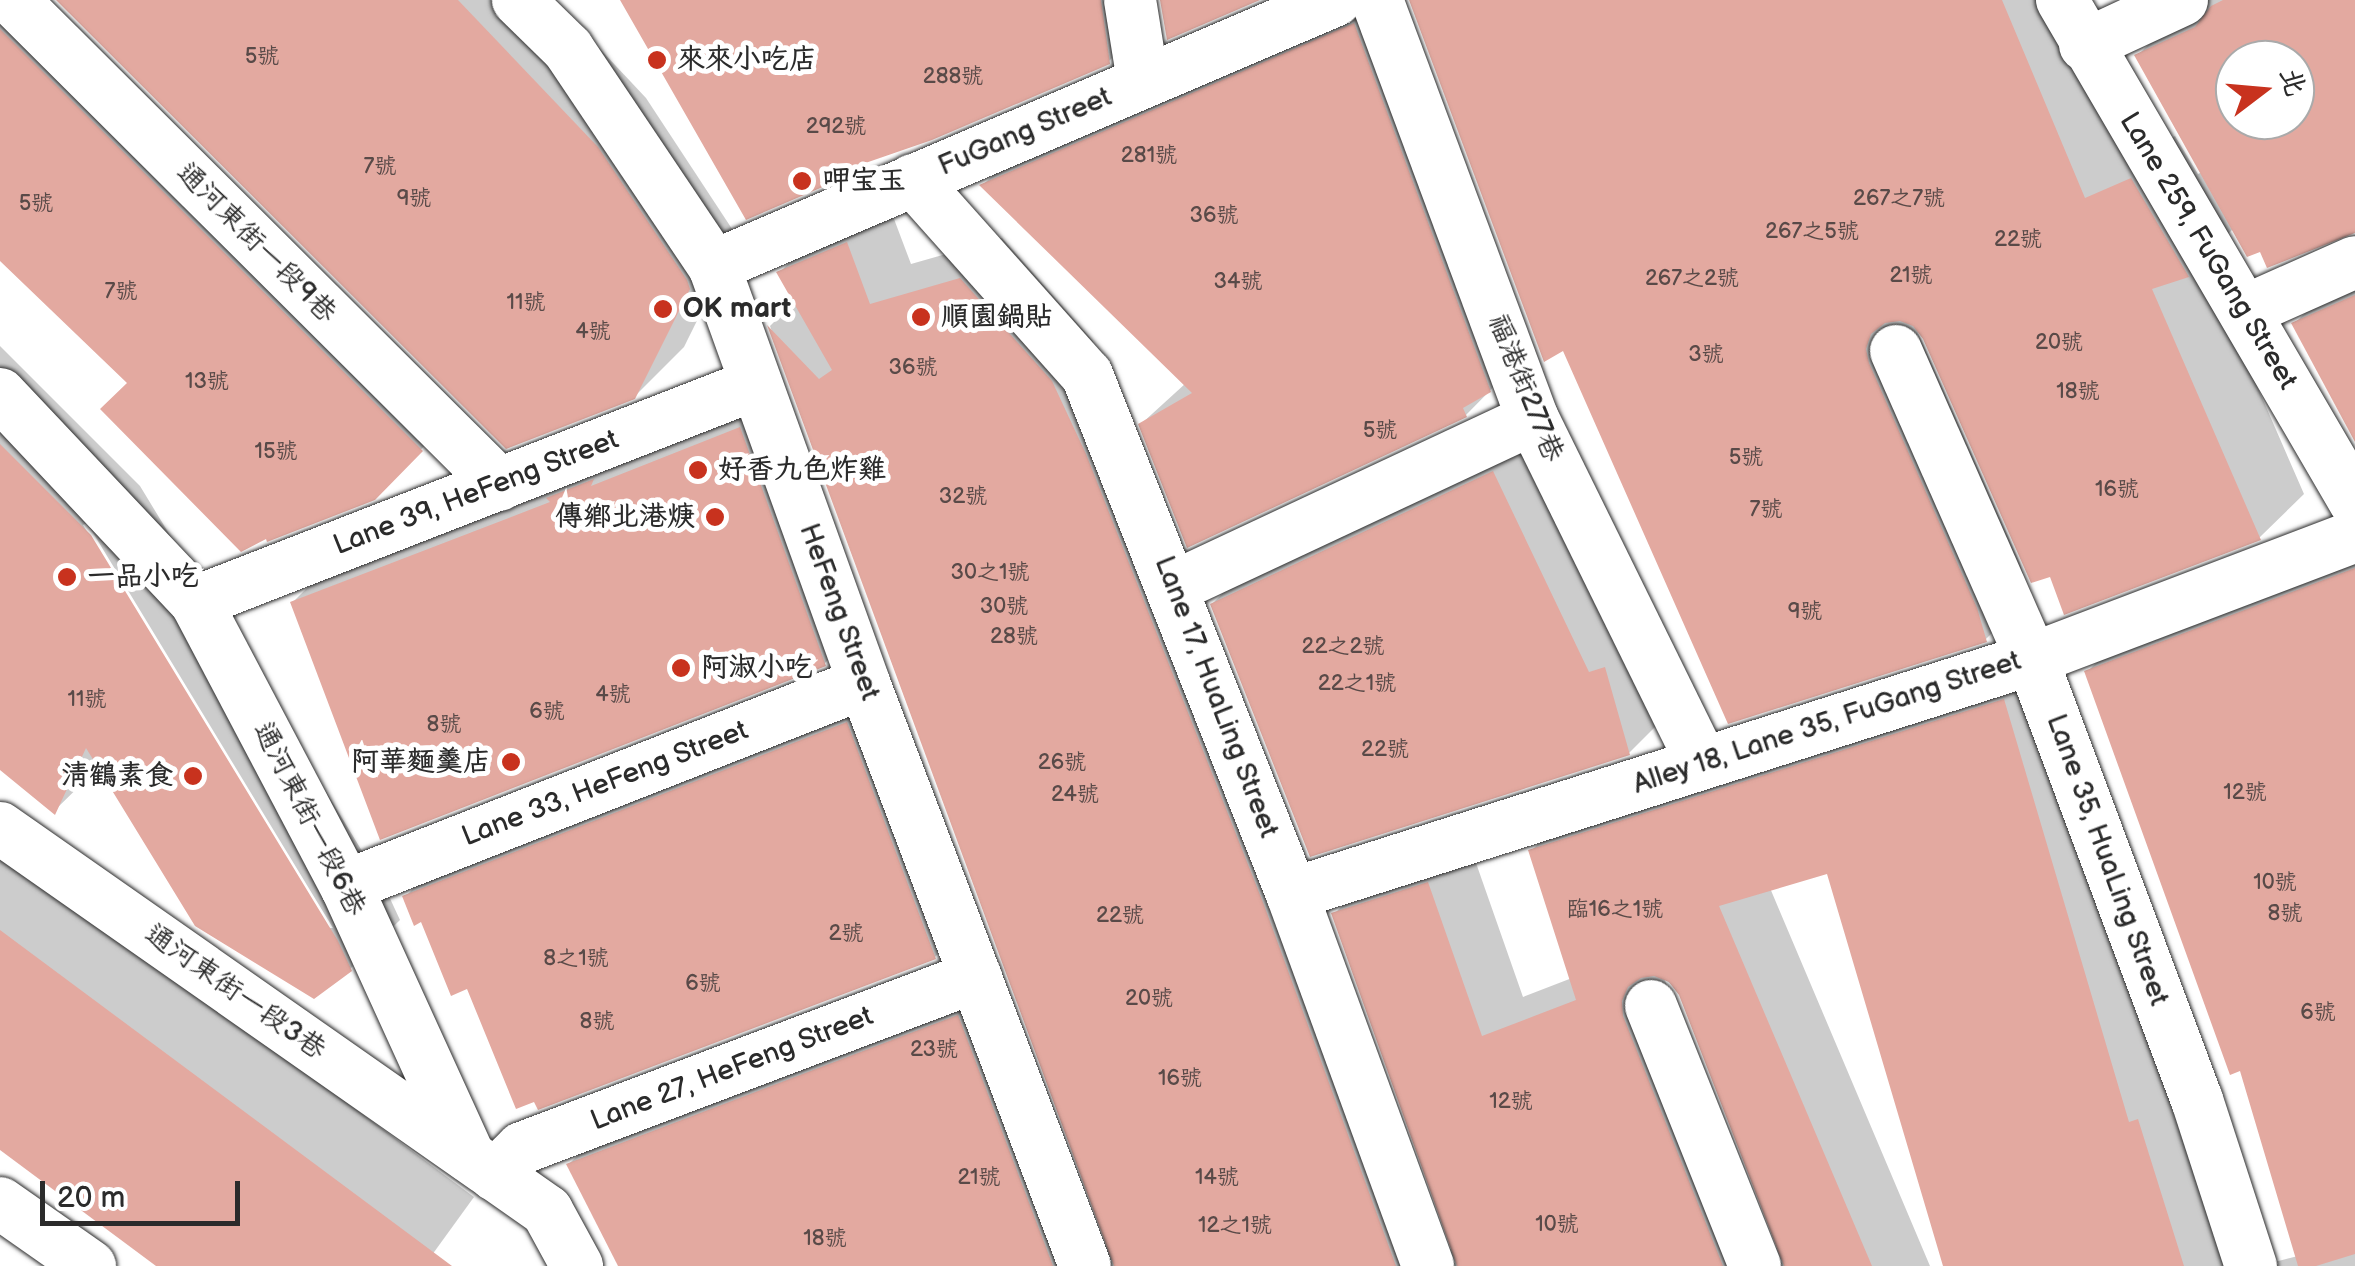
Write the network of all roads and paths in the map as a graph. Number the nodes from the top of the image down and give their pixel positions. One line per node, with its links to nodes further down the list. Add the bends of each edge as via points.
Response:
1 (13, 0): 17 (street, 通河東街一段9巷)
2 (518, 0): 11 (street, HeFeng Street, via 568,49)
3 (1130, 0): 8 (street)
4 (1336, 0): 8 (street, FuGang Street)
5 (1377, 0): 16 (street, 福港街277巷)
6 (2182, 0): 7 (street)
7 (2074, 23): 12 (street, Lane 259, FuGang Street)
8 (1143, 81): 9 (street, FuGang Street)
9 (913, 180): 11 (street, FuGang Street); 20 (street, Lane 17, HuaLing Street, via 1088,375)
10 (2355, 262): 12 (street)
11 (714, 266): 14 (street, HeFeng Street)
12 (2245, 311): 18 (street, Lane 259, FuGang Street)
13 (1896, 352): 22 (street, Lane 35, HuaLing Street)
14 (756, 384): 17 (street, Lane 39, HeFeng Street); 23 (street, HeFeng Street)
15 (0, 394): 21 (street, 通河東街一段6巷)
16 (1533, 419): 20 (street); 24 (street, 福港街277巷)
17 (500, 485): 21 (street, Lane 39, HeFeng Street)
18 (2355, 502)
19 (2355, 536): 22 (street, Alley 18, Lane 35, FuGang Street)
20 (1174, 586): 27 (street, Lane 17, HuaLing Street)
21 (196, 602): 26 (street, 通河東街一段6巷)
22 (2032, 658): 24 (street, Alley 18, Lane 35, FuGang Street); 37 (street, Lane 35, HuaLing Street, via 2197,1100)
23 (864, 683): 26 (street, Lane 33, HeFeng Street); 28 (street, HeFeng Street)
24 (1702, 763): 27 (street, Alley 18, Lane 35, FuGang Street)
25 (0, 828): 30 (street, 通河東街一段3巷)
26 (346, 886): 30 (street, 通河東街一段6巷)
27 (1292, 894): 35 (street, Lane 17, HuaLing Street)
28 (976, 976): 30 (street, Lane 27, HeFeng Street); 34 (street, HeFeng Street)
29 (1651, 1006): 36 (street)
30 (482, 1165): 33 (street, 通河東街一段6巷, via 547,1211)
31 (0, 1202): 32 (street)
32 (90, 1266)
33 (577, 1266)
34 (1085, 1266)
35 (1428, 1266)
36 (1755, 1266)
37 (2251, 1266)

